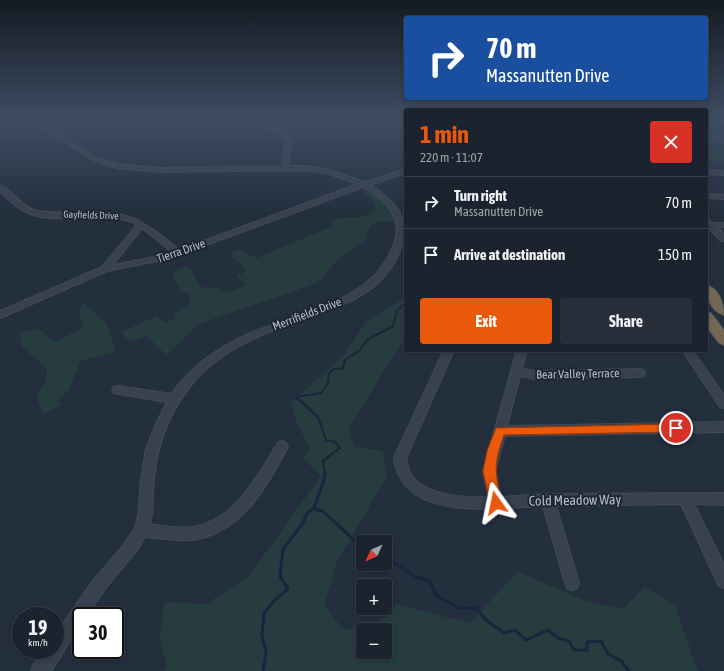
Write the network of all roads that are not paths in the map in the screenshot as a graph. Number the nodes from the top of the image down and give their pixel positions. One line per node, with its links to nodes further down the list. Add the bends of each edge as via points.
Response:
1 (81, 150): 3 (street, Merrifields Drive, via 93,158 117,166 160,170)
2 (287, 150): 3 (street)
3 (285, 168): 7 (street, Merrifields Drive, via 330,171)
4 (404, 172): 7 (street, Tierra Drive)
5 (708, 172): 6 (street)
6 (724, 173)
7 (362, 185): 15 (street, Tierra Drive); 28 (street, Merrifields Drive, via 380,195 398,214 400,243 385,270 371,283 336,304 260,331 234,345 203,366)
8 (0, 187): 12 (street, Gayfields Drive, via 32,211 56,215 120,215)
9 (708, 196): 10 (street)
10 (724, 197)
11 (708, 222): 13 (street); 14 (street)
12 (141, 225): 15 (street, Gayfields Drive); 16 (street)
13 (724, 225)
14 (724, 239)
15 (178, 253): 16 (street, Tierra Drive)
16 (105, 269): 19 (street, Tierra Drive)
17 (708, 291): 18 (highway)
18 (724, 311)
19 (0, 315)
20 (708, 319): 21 (highway)
21 (724, 340)
22 (448, 352): 36 (street, Cold Meadow Way, via 400,458 401,470 418,490 445,500 468,504)
23 (521, 352): 25 (street)
24 (688, 352): 29 (street)
25 (516, 372): 26 (street, Bear Valley Terrace, via 534,375); 31 (street)
26 (640, 373)
27 (118, 390): 28 (street)
28 (175, 399): 37 (street, Merrifields Drive, via 162,421 152,450 147,473 146,512)
29 (724, 404)
30 (724, 427): 31 (street)
31 (500, 431): 36 (street, via 489,471)
32 (282, 446): 37 (street, via 252,494 236,513 221,523 193,533)
33 (685, 499): 34 (street, Cold Meadow Way); 35 (street, Cold Meadow Way); 38 (street)
34 (724, 499)
35 (548, 500): 36 (street, Cold Meadow Way); 39 (street)
36 (496, 503)
37 (141, 530): 40 (street, Merrifields Drive)
38 (724, 581)
39 (572, 583)
40 (40, 671)

